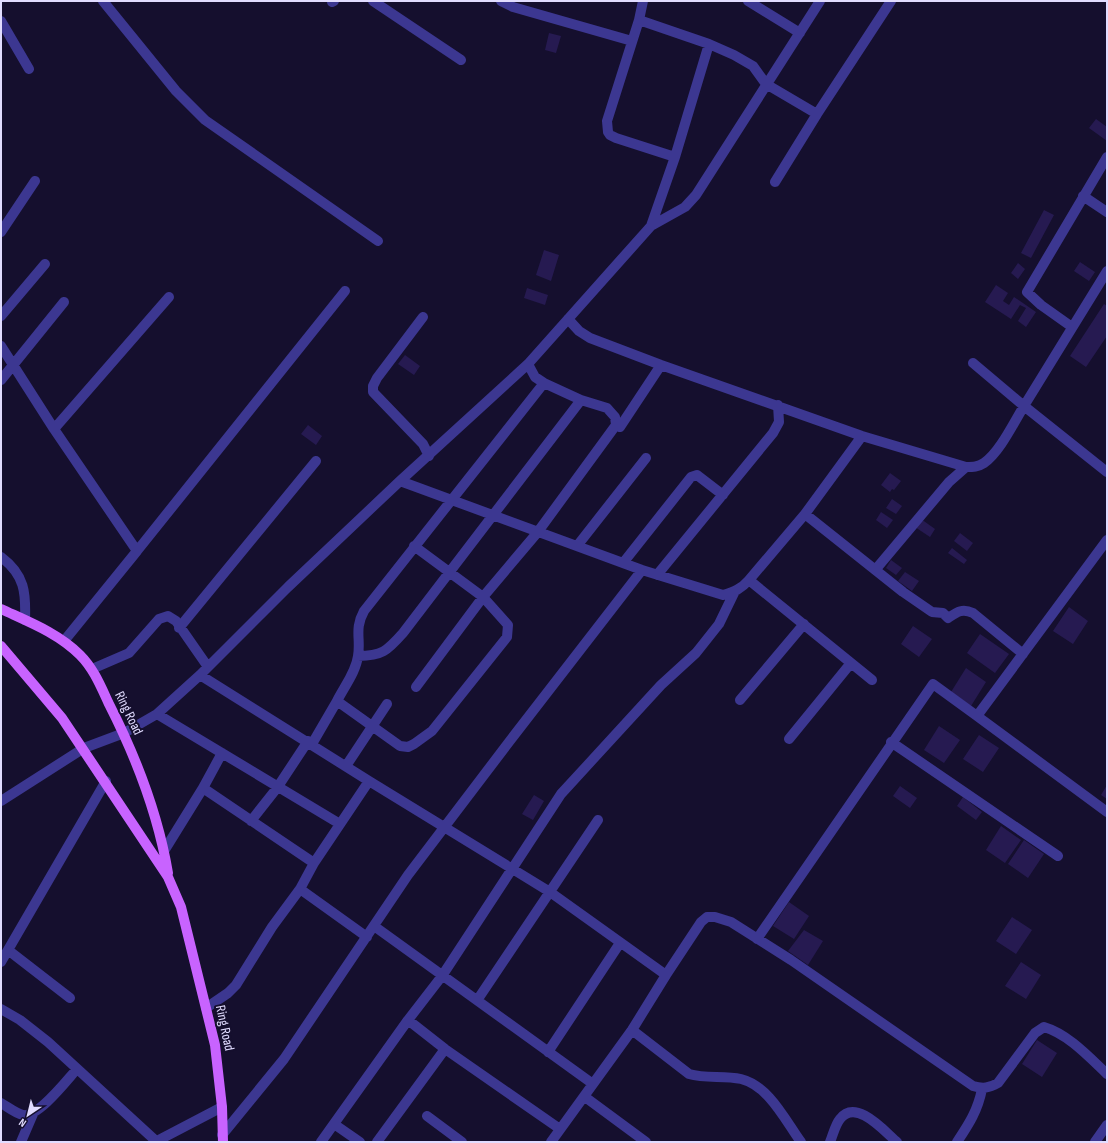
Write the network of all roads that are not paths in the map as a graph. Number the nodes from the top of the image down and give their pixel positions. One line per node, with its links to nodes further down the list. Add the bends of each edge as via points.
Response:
1 (103, 1): 25 (street, via 176,91 205,120)
2 (373, 1): 13 (street)
3 (502, 1): 11 (street)
4 (643, 1): 8 (street)
5 (748, 1): 10 (street)
6 (820, 1): 10 (street)
7 (891, 1): 16 (street)
8 (639, 20): 11 (street); 12 (street)
9 (1, 21): 14 (street)
10 (800, 34): 15 (street)
11 (632, 41): 17 (street, via 607,121 608,132 616,138)
12 (709, 44): 15 (street, via 753,66); 17 (street)
13 (461, 60)
14 (29, 69)
15 (766, 84): 16 (street); 23 (street, via 696,195 685,207)
16 (816, 114): 20 (street)
17 (675, 157): 23 (street)
18 (1107, 157): 21 (street)
19 (35, 181): 24 (street)
20 (775, 182)
21 (1083, 196): 22 (street); 34 (street, via 1027,292)
22 (1107, 212)
23 (651, 226): 33 (street)
24 (1, 232)
25 (378, 241)
26 (45, 264): 31 (street)
27 (1107, 271): 34 (street)
28 (345, 290): 62 (street)
29 (169, 297): 46 (street)
30 (64, 302): 39 (street)
31 (1, 316)
32 (423, 317): 48 (street, via 377,378 373,392 423,444)
33 (568, 319): 37 (street); 38 (street, via 590,338)
34 (1072, 327): 44 (street)
35 (1, 346): 39 (street)
36 (973, 363): 44 (street)
37 (528, 364): 41 (street, via 535,377); 48 (street)
38 (661, 365): 43 (street); 45 (street)
39 (13, 366): 40 (street); 46 (street)
40 (1, 380)
41 (544, 383): 42 (street); 55 (street)
42 (580, 400): 57 (street); 58 (street, via 607,408 615,417 616,425)
43 (778, 405): 47 (street); 54 (street, via 779,422 774,433)
44 (1024, 406): 51 (street, via 984,464); 52 (street)
45 (620, 427)
46 (54, 429): 62 (street)
47 (862, 436): 51 (street); 56 (street)
48 (429, 456): 53 (street)
49 (646, 458): 61 (street)
50 (316, 461): 75 (street)
51 (966, 467): 65 (street, via 946,486)
52 (1107, 472)
53 (400, 481): 55 (street); 81 (street)
54 (723, 495): 64 (street, via 697,475 691,477); 68 (street)
55 (450, 500): 57 (street); 60 (street)
56 (805, 514): 65 (street); 69 (street)
57 (493, 516): 58 (street); 67 (street)
58 (537, 533): 61 (street); 71 (street)
59 (1107, 540): 78 (street)
60 (414, 546): 67 (street); 79 (street, via 360,618 357,632)
61 (577, 546): 64 (street)
62 (137, 551): 76 (street)
63 (1, 557): 73 (street, via 22,580 26,595)
64 (623, 563): 66 (street)
65 (876, 569): 78 (street, via 932,612 943,613 948,618 959,611 973,613)
66 (642, 570): 68 (street); 108 (street)
67 (450, 573): 71 (street); 79 (street, via 390,647 379,655)
68 (657, 575): 70 (street, via 723,595)
69 (749, 580): 70 (street); 74 (street)
70 (734, 593): 112 (street, via 719,624 696,653 661,685 561,794)
71 (482, 597): 85 (street); 91 (street, via 505,619 509,633 504,643 445,717 432,731 408,747 400,746)
72 (1, 610): 73 (main road, Ring Road)
73 (25, 620): 76 (main road, Ring Road)
74 (804, 624): 80 (street); 86 (street)
75 (179, 628): 81 (street); 82 (street, via 173,618 163,616 129,653)
76 (64, 641): 82 (main road, Ring Road)
77 (1, 646): 96 (main road, Ring Road, via 38,688)
78 (1022, 654): 90 (street)
79 (358, 656): 87 (street)
80 (851, 663): 84 (street); 93 (street)
81 (208, 667): 83 (street)
82 (92, 669): 92 (main road, Ring Road)
83 (200, 675): 89 (street); 94 (street)
84 (872, 680)
85 (416, 687)
86 (740, 700)
87 (337, 701): 91 (street); 94 (street)
88 (387, 704): 91 (street)
89 (157, 714): 92 (street); 97 (street)
90 (977, 716): 95 (street, via 933,684); 104 (street)
91 (373, 727): 98 (street)
92 (124, 733): 96 (street); 109 (main road, Ring Road, via 137,764)
93 (789, 739)
94 (310, 742): 98 (street); 102 (street)
95 (891, 742): 110 (street); 118 (street)
96 (84, 748): 99 (main road, Ring Road); 103 (street)
97 (222, 753): 101 (street); 102 (street)
98 (346, 766): 100 (street)
99 (106, 781): 113 (main road, Ring Road); 120 (street)
100 (369, 781): 107 (street); 108 (street)
101 (203, 788): 106 (street); 109 (street)
102 (277, 788): 106 (street); 107 (street)
103 (1, 801)
104 (1107, 812)
105 (598, 820): 115 (street)
106 (251, 821): 111 (street)
107 (340, 824): 111 (street)
108 (444, 828): 112 (street); 116 (street)
109 (164, 851): 113 (main road, Ring Road)
110 (1058, 856)
111 (314, 863): 114 (street)
112 (512, 868): 115 (street); 123 (street)
113 (168, 877): 126 (main road, Ring Road, via 181,907)
114 (300, 889): 117 (street); 126 (street, via 272,927 236,985)
115 (550, 892): 119 (street); 125 (street)
116 (374, 926): 117 (street); 123 (street)
117 (367, 937): 144 (street, via 284,1060)
118 (757, 939): 122 (street, via 731,922 715,917 707,918 700,922); 135 (street, via 965,1081)
119 (620, 943): 122 (street); 131 (street)
120 (8, 950): 121 (street); 124 (street)
121 (1, 962)
122 (666, 975): 129 (street)
123 (442, 976): 125 (street); 128 (street)
124 (70, 998)
125 (478, 999): 131 (street)
126 (206, 1008): 138 (main road, Ring Road, via 215,1045)
127 (1, 1009): 132 (street, via 42,1038)
128 (408, 1020): 130 (street); 141 (street)
129 (632, 1030): 134 (street); 153 (street, via 689,1074 740,1079 760,1088)
130 (445, 1049): 143 (street); 149 (street)
131 (548, 1052): 134 (street)
132 (77, 1069): 139 (street); 146 (street)
133 (1107, 1074): 135 (street, via 1077,1046 1044,1027 1034,1033 998,1083)
134 (593, 1084): 136 (street)
135 (982, 1088): 156 (street, via 980,1104 974,1118)
136 (585, 1097): 143 (street); 152 (street)
137 (1, 1103): 139 (street, via 24,1115)
138 (222, 1107): 144 (main road, Ring Road); 146 (street)
139 (33, 1114): 145 (street)
140 (427, 1116): 150 (street)
141 (334, 1124): 147 (street); 148 (street)
142 (1107, 1125): 157 (street)
143 (560, 1129): 151 (street)
144 (222, 1139)
145 (21, 1142)
146 (157, 1142)
147 (321, 1142)
148 (360, 1142)
149 (377, 1142)
150 (462, 1142)
151 (551, 1142)
152 (646, 1142)
153 (801, 1142)
154 (830, 1142): 155 (street, via 840,1119 845,1114 858,1111)
155 (897, 1142)
156 (958, 1142)
157 (1095, 1142)

